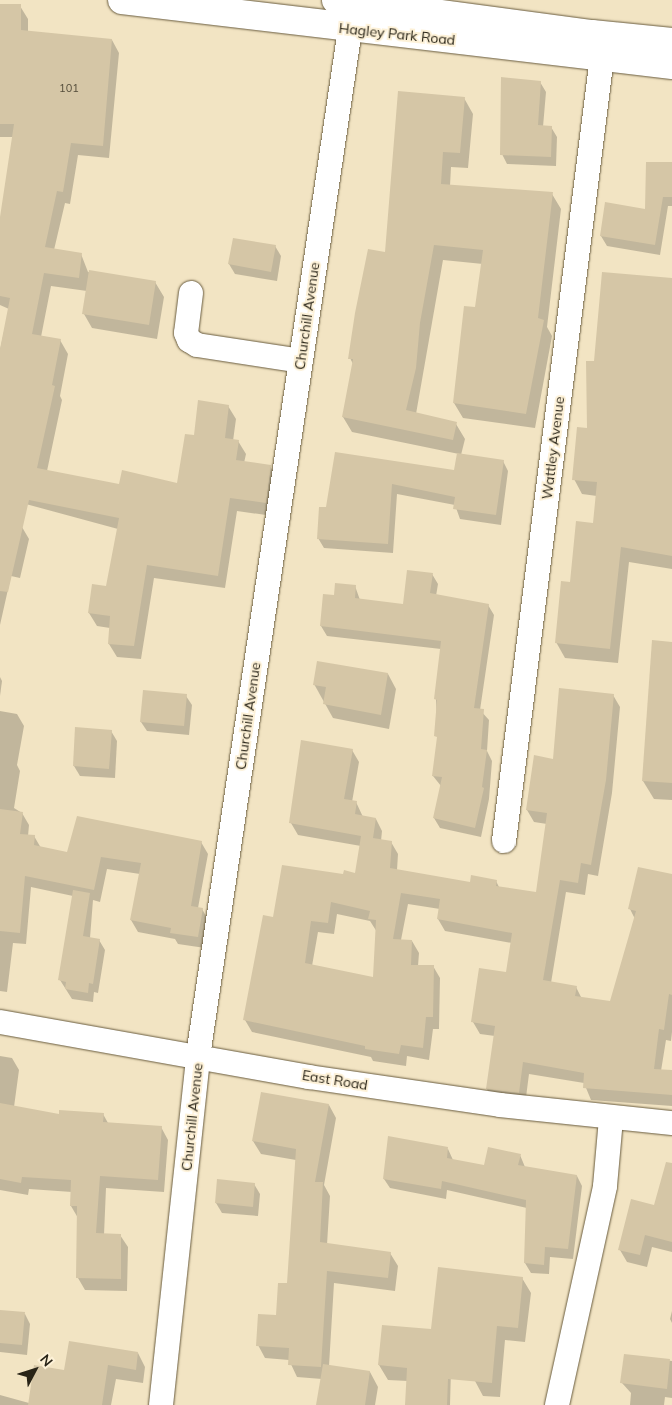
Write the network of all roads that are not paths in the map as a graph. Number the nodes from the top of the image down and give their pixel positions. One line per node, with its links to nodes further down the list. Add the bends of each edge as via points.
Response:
1 (122, 0): 4 (main road, Hagley Park Road)
2 (336, 0): 3 (main road, Hagley Park Road)
3 (386, 3): 5 (main road, Hagley Park Road, via 592,34)
4 (350, 29): 6 (main road, Hagley Park Road); 9 (street, Churchill Avenue)
5 (672, 42)
6 (602, 56): 7 (main road, Hagley Park Road); 10 (street, Wattley Avenue)
7 (672, 65)
8 (192, 294): 9 (street, via 186,333 189,340 197,345)
9 (301, 361): 12 (street, Churchill Avenue)
10 (504, 841)
11 (0, 1022): 12 (street, East Road)
12 (198, 1056): 13 (street, East Road, via 309,1077); 15 (street, Churchill Avenue)
13 (611, 1119): 14 (street, East Road); 16 (street, via 605,1186)
14 (672, 1123)
15 (161, 1405)
16 (557, 1405)

